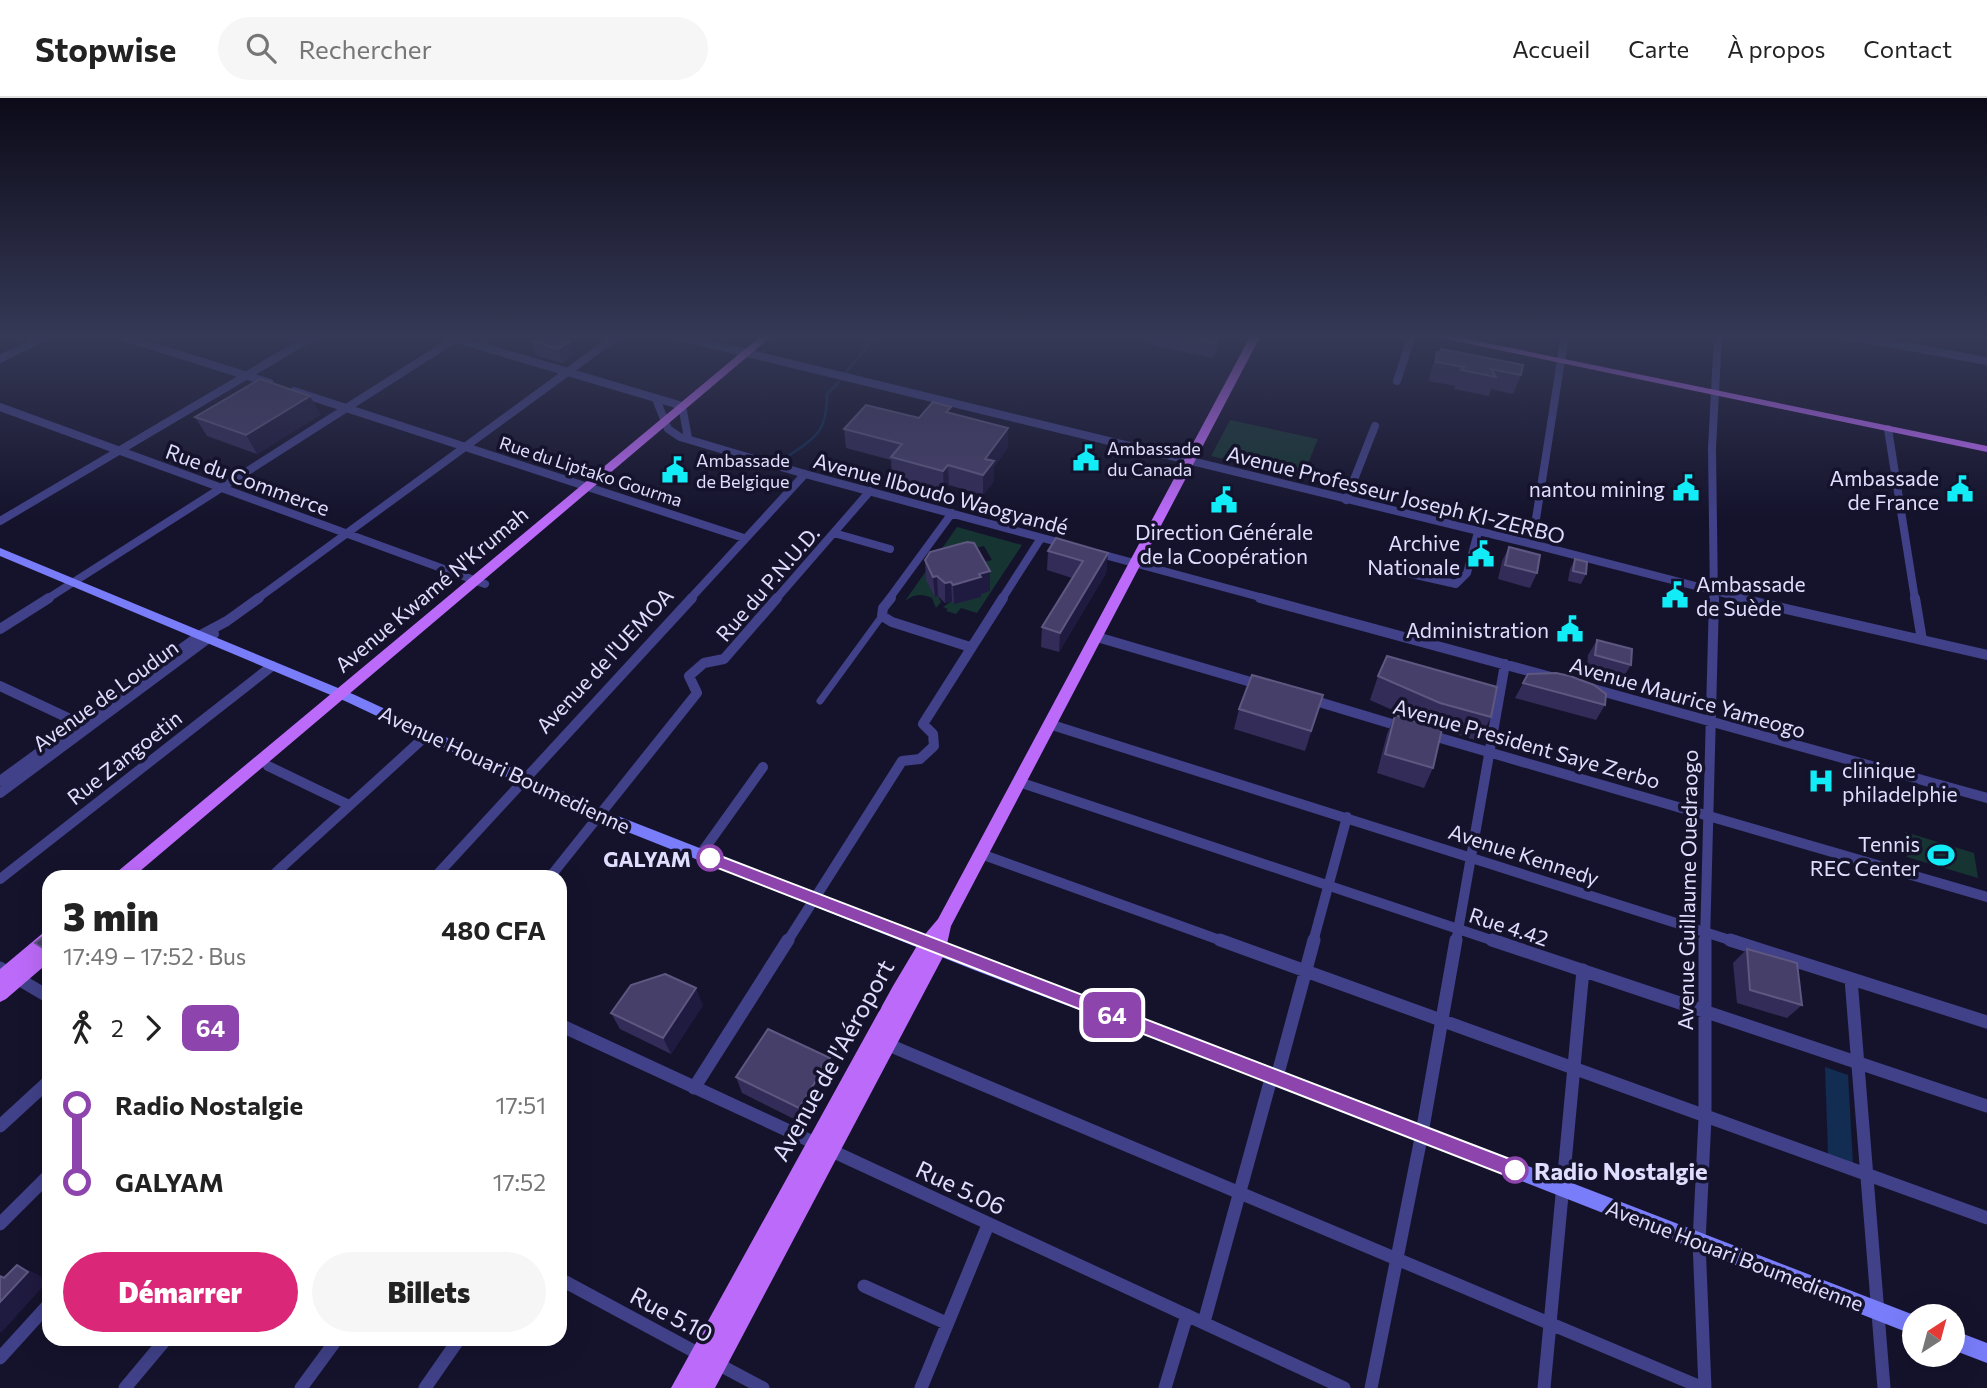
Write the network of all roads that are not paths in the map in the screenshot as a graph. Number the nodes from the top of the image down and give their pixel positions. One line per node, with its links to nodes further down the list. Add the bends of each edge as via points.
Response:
1 (214, 395): 23 (street)
2 (308, 395): 15 (street, Rue du Liptako Gourma)
3 (368, 395): 15 (street)
4 (537, 395): 22 (street, Avenue de Loudun)
5 (644, 395): 13 (street)
6 (702, 395): 16 (main road, Avenue Kwamé N'Krumah)
7 (916, 395): 24 (street, Avenue Professeur Joseph KI-ZERBO)
8 (1225, 395): 24 (main road, Avenue de l'Aéroport)
9 (1555, 395): 37 (street)
10 (1716, 395): 46 (street, Avenue Guillaume Ouedraogo)
11 (1731, 395): 19 (main road)
12 (1732, 395): 21 (main road)
13 (656, 399): 16 (street); 17 (street)
14 (0, 407): 23 (street, Rue du Commerce)
15 (348, 408): 22 (street, Rue du Liptako Gourma); 27 (street)
16 (683, 411): 17 (main road, Avenue Kwamé N'Krumah); 20 (street)
17 (665, 420): 20 (street, Avenue Ilboudo Waogyandé, via 680,437); 26 (main road, Avenue Kwamé N'Krumah)
18 (1375, 426): 29 (street)
19 (1888, 429): 21 (main road); 52 (street)
20 (688, 438): 25 (street, Avenue Ilboudo Waogyandé)
21 (1987, 446)
22 (466, 447): 26 (street, Rue du Liptako Gourma); 33 (street, Avenue de Loudun)
23 (120, 450): 27 (street, Rue du Commerce); 31 (street)
24 (1191, 462): 29 (street, Avenue Professeur Joseph KI-ZERBO); 42 (main road, Avenue de l'Aéroport)
25 (805, 474): 28 (street, Avenue Ilboudo Waogyandé); 35 (street, Avenue de l'UEMOA)
26 (591, 488): 35 (street, Rue du Liptako Gourma); 44 (main road, Avenue Kwamé N'Krumah)
27 (224, 489): 33 (street, Rue du Commerce); 45 (street)
28 (870, 491): 30 (street, Avenue Ilboudo Waogyandé); 34 (street, Rue du P.N.U.D.)
29 (1346, 500): 32 (street, Avenue Professeur Joseph KI-ZERBO)
30 (952, 513): 36 (street, Avenue Ilboudo Waogyandé); 47 (street, via 883,608)
31 (0, 521)
32 (1478, 532): 37 (street, Avenue Professeur Joseph KI-ZERBO); 43 (street, via 1467,573 1456,584)
33 (346, 533): 44 (street, Rue du Commerce); 51 (street, Avenue de Loudun)
34 (834, 533): 39 (street); 80 (street, Rue du P.N.U.D., via 724,659 696,666 689,676 697,693)
35 (744, 538): 74 (street, Avenue de l'UEMOA)
36 (1041, 538): 38 (street, Avenue Ilboudo Waogyandé); 53 (street)
37 (1532, 544): 46 (street, Avenue Professeur Joseph KI-ZERBO)
38 (1077, 547)
39 (890, 549)
40 (1089, 551): 42 (street, Avenue Ilboudo Waogyandé)
41 (0, 552): 45 (main road, Avenue Houari Boumedienne)
42 (1137, 564): 50 (main road, Avenue de l'Aéroport); 55 (street, Avenue Maurice Yameogo)
43 (1380, 567)
44 (480, 582): 62 (main road, Avenue Kwamé N'Krumah)
45 (75, 584): 48 (street); 49 (street); 51 (main road, Avenue Houari Boumedienne)
46 (1714, 592): 52 (street, Avenue Professeur Joseph KI-ZERBO); 64 (street, Avenue Guillaume Ouedraogo)
47 (882, 616): 53 (street); 63 (street)
48 (0, 629)
49 (0, 637)
50 (1097, 637): 60 (street); 66 (main road, Avenue de l'Aéroport)
51 (204, 638): 56 (main road, Avenue Houari Boumedienne); 65 (street, Avenue de Loudun); 67 (street, Avenue de Loudun)
52 (1922, 640): 54 (street, Avenue Professeur Joseph KI-ZERBO)
53 (970, 648): 94 (street, via 923,724 933,734 934,746 919,761 902,761)
54 (1987, 655)
55 (1506, 664): 57 (street, Avenue Maurice Yameogo); 71 (street)
56 (272, 666): 62 (main road, Avenue Houari Boumedienne); 91 (street, Rue Zangoetin)
57 (1556, 678)
58 (1582, 685): 64 (street, Avenue Maurice Yameogo)
59 (0, 686): 65 (street)
60 (1268, 687)
61 (1294, 695): 68 (street, Avenue President Saye Zerbo)
62 (345, 696): 69 (main road, Avenue Houari Boumedienne); 72 (main road, Avenue Kwamé N'Krumah)
63 (820, 701)
64 (1710, 721): 78 (street, Avenue Maurice Yameogo); 81 (street, Avenue Guillaume Ouedraogo)
65 (80, 723): 67 (street); 75 (street, Avenue de Loudun)
66 (1049, 724): 76 (main road, Avenue de l'Aéroport); 82 (street, Avenue Kennedy)
67 (90, 728): 77 (street, Avenue de Loudun)
68 (1412, 730)
69 (428, 734): 74 (main road, Avenue Houari Boumedienne); 79 (street)
70 (1425, 734): 71 (street, Avenue President Saye Zerbo)
71 (1491, 753): 81 (street, Avenue President Saye Zerbo); 85 (street)
72 (273, 759): 79 (street); 86 (main road, Avenue Kwamé N'Krumah); 87 (main road, Avenue Kwamé N'Krumah)
73 (763, 767): 84 (street)
74 (523, 780): 80 (main road, Avenue Houari Boumedienne); 89 (street, Avenue de l'UEMOA)
75 (0, 781)
76 (1019, 782): 83 (main road, Avenue de l'Aéroport); 92 (street, Rue 4.42)
77 (0, 793)
78 (1987, 798)
79 (349, 805): 88 (street)
80 (600, 815): 84 (main road, Avenue Houari Boumedienne); 90 (street)
81 (1707, 816): 93 (street, Avenue President Saye Zerbo); 96 (street, Avenue Guillaume Ouedraogo)
82 (1347, 817): 85 (street, Avenue Kennedy); 92 (street)
83 (981, 854): 98 (main road, Avenue de l'Aéroport); 101 (street)
84 (700, 855): 94 (main road, Avenue Houari Boumedienne)
85 (1472, 858): 95 (street); 96 (street, Avenue Kennedy)
86 (131, 870)
87 (146, 870)
88 (279, 870)
89 (441, 870)
90 (556, 870)
91 (0, 879)
92 (1330, 885): 95 (street, Rue 4.42); 101 (street)
93 (1987, 897)
94 (813, 899): 98 (main road, Avenue Houari Boumedienne); 115 (street)
95 (1460, 930): 100 (street, Rue 4.42); 107 (street)
96 (1705, 933): 103 (street, Avenue Kennedy); 106 (street, Avenue Guillaume Ouedraogo)
97 (42, 944): 102 (main road)
98 (933, 946): 110 (main road, Avenue de l'Aéroport); 113 (main road, Avenue Houari Boumedienne)
99 (42, 956): 102 (main road)
100 (1583, 970): 106 (street, Rue 4.42); 112 (street)
101 (1305, 973): 107 (street); 113 (street)
102 (6, 974): 104 (street); 105 (main road)
103 (1850, 979): 108 (street, Avenue Kennedy); 111 (street)
104 (42, 993)
105 (0, 994)
106 (1707, 1010): 111 (street, Rue 4.42); 117 (street, Avenue Guillaume Ouedraogo)
107 (1442, 1021): 112 (street); 119 (street)
108 (1987, 1022)
109 (567, 1028): 115 (street, Rue 5.06)
110 (881, 1042): 120 (main road, Avenue de l'Aéroport); 124 (street)
111 (1855, 1061): 116 (street, Rue 4.42); 121 (street)
112 (1574, 1069): 117 (street); 123 (street)
113 (1274, 1076): 119 (main road, Avenue Houari Boumedienne); 124 (street)
114 (42, 1087): 118 (street)
115 (694, 1088): 120 (street, Rue 5.06)
116 (1987, 1106)
117 (1704, 1118): 121 (street); 128 (street, Avenue Guillaume Ouedraogo)
118 (0, 1126)
119 (1422, 1133): 123 (main road, Avenue Houari Boumedienne); 129 (street)
120 (823, 1148): 127 (street, Rue 5.06); 145 (main road, Avenue de l'Aéroport)
121 (1865, 1175): 125 (street); 132 (street)
122 (42, 1182): 126 (street)
123 (1561, 1188): 128 (main road, Avenue Houari Boumedienne); 138 (street)
124 (1239, 1194): 129 (street); 136 (street)
125 (1987, 1218)
126 (0, 1224)
127 (988, 1225): 134 (street, Rue 5.06); 137 (street)
128 (1699, 1241): 132 (main road, Avenue Houari Boumedienne); 157 (street, Avenue Guillaume Ouedraogo)
129 (1396, 1259): 138 (street); 155 (street)
130 (567, 1283): 145 (street, Rue 5.10)
131 (864, 1286): 137 (street)
132 (1877, 1310): 135 (main road, Avenue Houari Boumedienne); 158 (street)
133 (42, 1312): 144 (street)
134 (1188, 1315): 136 (street, Rue 5.06); 153 (street)
135 (1902, 1320)
136 (1204, 1322): 154 (street, Rue 5.06)
137 (946, 1323): 152 (street)
138 (1549, 1323): 156 (street); 157 (street)
139 (1965, 1345): 143 (main road)
140 (160, 1346): 146 (street)
141 (332, 1346): 147 (street)
142 (454, 1346): 148 (street)
143 (1987, 1353)
144 (0, 1358)
145 (708, 1359): 149 (main road, Avenue de l'Aéroport); 150 (main road, Avenue de l'Aéroport); 151 (street, Rue 5.10)
146 (125, 1388)
147 (301, 1388)
148 (425, 1388)
149 (682, 1388)
150 (704, 1388)
151 (763, 1388)
152 (921, 1388)
153 (1165, 1388)
154 (1344, 1388)
155 (1371, 1388)
156 (1544, 1388)
157 (1704, 1388)
158 (1884, 1388)

